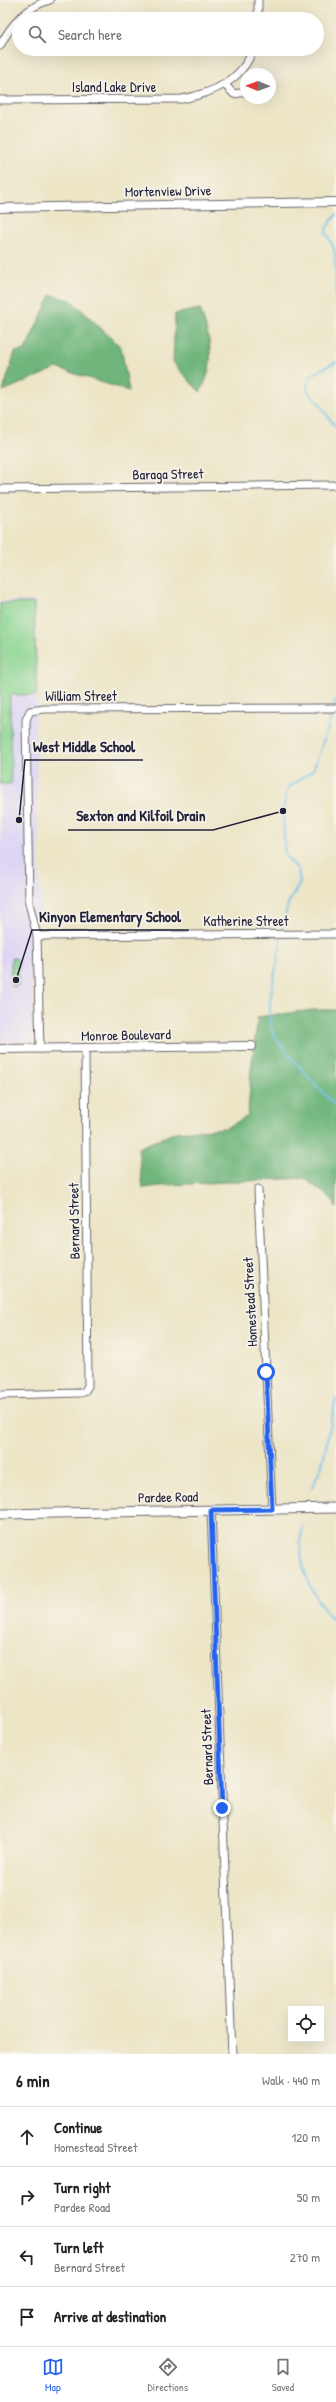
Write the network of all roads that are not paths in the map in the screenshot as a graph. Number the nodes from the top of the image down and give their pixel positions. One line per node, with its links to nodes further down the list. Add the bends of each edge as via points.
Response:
1 (50, 0): 3 (street)
2 (258, 0): 4 (street)
3 (26, 12)
4 (258, 12)
5 (12, 26): 6 (street)
6 (0, 46)
7 (250, 56): 8 (street, Island Lake Drive)
8 (246, 68)
9 (240, 76): 10 (street, Island Lake Drive)
10 (225, 85): 11 (street, via 234,94); 12 (street, Island Lake Drive, via 203,95 182,99)
11 (240, 93)
12 (0, 100)
13 (332, 202): 14 (street, Mortenview Drive)
14 (0, 208)
15 (336, 485): 16 (street, Baraga Street)
16 (0, 489)
17 (336, 708): 19 (street, William Street, via 30,711 26,720 29,903)
18 (336, 934): 19 (street, Katherine Street)
19 (37, 936): 22 (street)
20 (252, 1046): 23 (street, Monroe Boulevard)
21 (0, 1049): 22 (street, Monroe Boulevard)
22 (40, 1049): 23 (street, Monroe Boulevard)
23 (85, 1049): 25 (street, Bernard Street, via 89,1381 84,1392)
24 (258, 1189): 27 (street, Homestead Street)
25 (0, 1395)
26 (336, 1508): 27 (main road, Pardee Road)
27 (272, 1509): 28 (main road, Pardee Road)
28 (211, 1510): 29 (main road, Pardee Road); 30 (street, Bernard Street)
29 (0, 1514)
30 (232, 2054)

